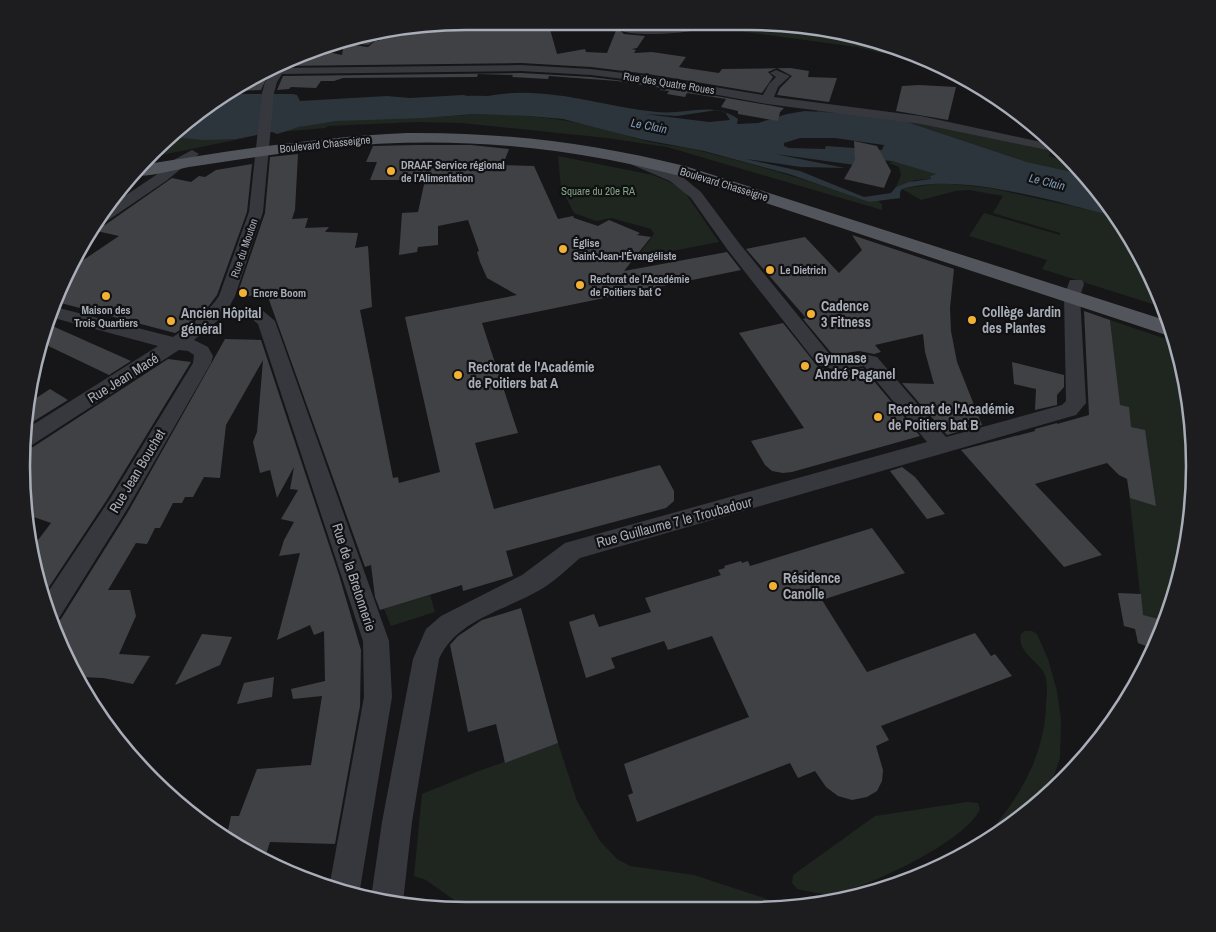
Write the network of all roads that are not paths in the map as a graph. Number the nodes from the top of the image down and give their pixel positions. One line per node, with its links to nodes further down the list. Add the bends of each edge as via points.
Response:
1 (635, 30): 3 (street)
2 (662, 30): 3 (street)
3 (646, 31)
4 (282, 71): 7 (street, Rue des Quatre Roues, via 559,70 648,79)
5 (272, 75): 8 (street, Rue du Mouton)
6 (781, 78): 7 (street)
7 (767, 100): 9 (street, Rue des Quatre Roues, via 921,120)
8 (262, 142): 10 (main road, Boulevard Chasseigne, via 451,137 552,146); 11 (main road); 11 (main road, via 192,154); 17 (main road, Boulevard Chasseigne, via 368,132 449,130 504,133 608,146 706,169); 18 (street, Rue du Mouton, via 256,212 227,296)
9 (1047, 147)
10 (631, 159): 14 (main road, Boulevard Chasseigne); 15 (street, via 675,178)
11 (172, 161): 12 (main road); 13 (main road); 16 (street, via 162,178)
12 (154, 162)
13 (149, 168)
14 (711, 179): 15 (street, via 697,189); 17 (main road, Boulevard Chasseigne)
15 (696, 195): 24 (street, via 766,289 827,363 838,365 865,359 870,361)
16 (113, 211)
17 (1074, 290): 19 (main road, Boulevard Chasseigne); 21 (main road, Boulevard Chasseigne); 24 (street, Rue Guillaume 7 le Troubadour, via 1076,403 1069,410 1057,414)
18 (217, 312): 22 (street, Rue Jean Macé); 26 (street, Rue de la Bretonnerie, via 260,315 266,321 376,641 378,696)
19 (1158, 312)
20 (58, 314): 22 (street, via 168,343)
21 (1163, 326)
22 (178, 342): 23 (street, Rue Jean Macé); 25 (street, Rue Jean Bouchet, via 202,350 202,363 118,505)
23 (31, 436)
24 (943, 447): 27 (street, Rue Guillaume 7 le Troubadour, via 573,550 531,583 442,630 426,659 397,822)
25 (53, 606)
26 (345, 885)
27 (388, 895)

